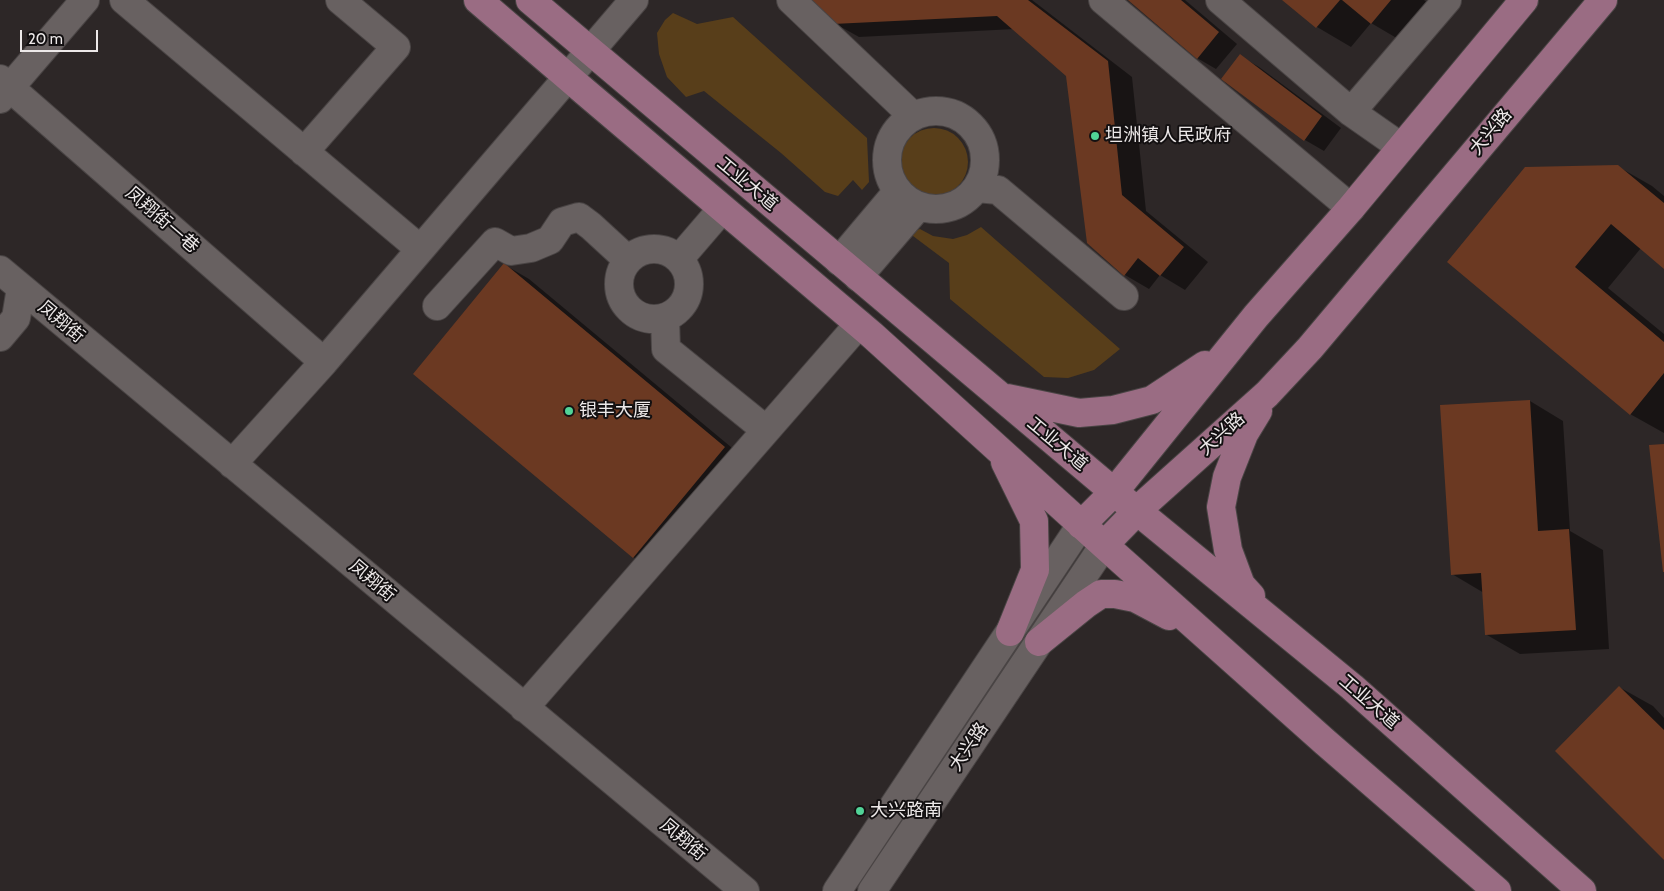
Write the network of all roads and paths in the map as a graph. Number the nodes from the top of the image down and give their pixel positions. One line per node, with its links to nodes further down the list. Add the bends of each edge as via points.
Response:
1 (84, 0): 15 (street)
2 (124, 0): 19 (street)
3 (340, 0): 19 (street, via 396,47)
4 (478, 0): 14 (main road, 工业大道)
5 (530, 0): 13 (main road, 工业大道)
6 (634, 0): 13 (street)
7 (791, 0): 17 (street)
8 (1103, 0): 22 (street)
9 (1220, 0): 16 (street)
10 (1447, 0): 16 (street)
11 (1524, 0): 18 (main road, 大兴路)
12 (1603, 0): 37 (main road, 大兴路, via 1310,348)
13 (589, 51): 14 (street); 27 (main road, 工业大道)
14 (567, 77): 23 (main road, 工业大道); 24 (street)
15 (3, 88): 36 (street, 凤翔街一巷)
16 (1351, 112): 18 (street)
17 (913, 116): 20 (street, via 928,111 945,111 973,127 985,157); 21 (street, via 900,126 886,155 894,186)
18 (1402, 147): 22 (main road, 大兴路)
19 (304, 152): 24 (street)
20 (977, 188): 21 (street, via 951,208 934,210); 30 (street, via 998,190)
21 (908, 199): 27 (street)
22 (1351, 208): 35 (main road, 大兴路)
23 (722, 209): 25 (street); 33 (main road, 工业大道)
24 (420, 250): 36 (street)
25 (679, 259): 26 (street, via 670,252 648,249); 32 (street, via 689,280 688,292 684,303)
26 (628, 260): 31 (street, via 579,217 562,222 550,240 531,248 511,251 494,242); 32 (street, via 619,281 624,302 642,317 653,320)
27 (848, 269): 38 (main road, 工业大道)
28 (0, 270): 29 (street, 凤翔街)
29 (21, 288): 34 (street, via 16,318); 41 (street, 凤翔街)
30 (1124, 296)
31 (436, 306)
32 (665, 318): 39 (street, via 666,349)
33 (859, 324): 39 (street); 40 (main road, 工业大道)
34 (0, 337)
35 (1227, 350): 38 (main road, via 1152,400 1113,410 1079,413); 42 (main road, 大兴路)
36 (324, 362): 41 (street)
37 (1267, 394): 43 (main road, 大兴路); 46 (main road, via 1244,434 1227,477 1221,508 1228,550 1241,585)
38 (1001, 397): 42 (main road, 工业大道)
39 (766, 430): 50 (street)
40 (999, 450): 44 (main road, 工业大道); 47 (main road, 工业大道, via 1034,521 1035,570)
41 (232, 464): 50 (street, 凤翔街)
42 (1114, 492): 43 (main road, 工业大道); 44 (main road, 大兴路)
43 (1137, 511): 45 (main road, 大兴路); 46 (main road, 工业大道)
44 (1081, 525): 45 (main road, 工业大道); 47 (street, 大兴路)
45 (1104, 545): 48 (main road, 工业大道); 49 (street, 大兴路)
46 (1278, 627): 55 (main road, 工业大道, via 1352,687)
47 (1010, 632): 52 (street, 大兴路)
48 (1203, 633): 49 (main road, via 1135,598 1101,594); 54 (main road, 工业大道)
49 (1039, 642): 53 (street, 大兴路)
50 (524, 708): 51 (street, 凤翔街)
51 (745, 891)
52 (837, 891)
53 (872, 891)
54 (1497, 891)
55 (1582, 891)

